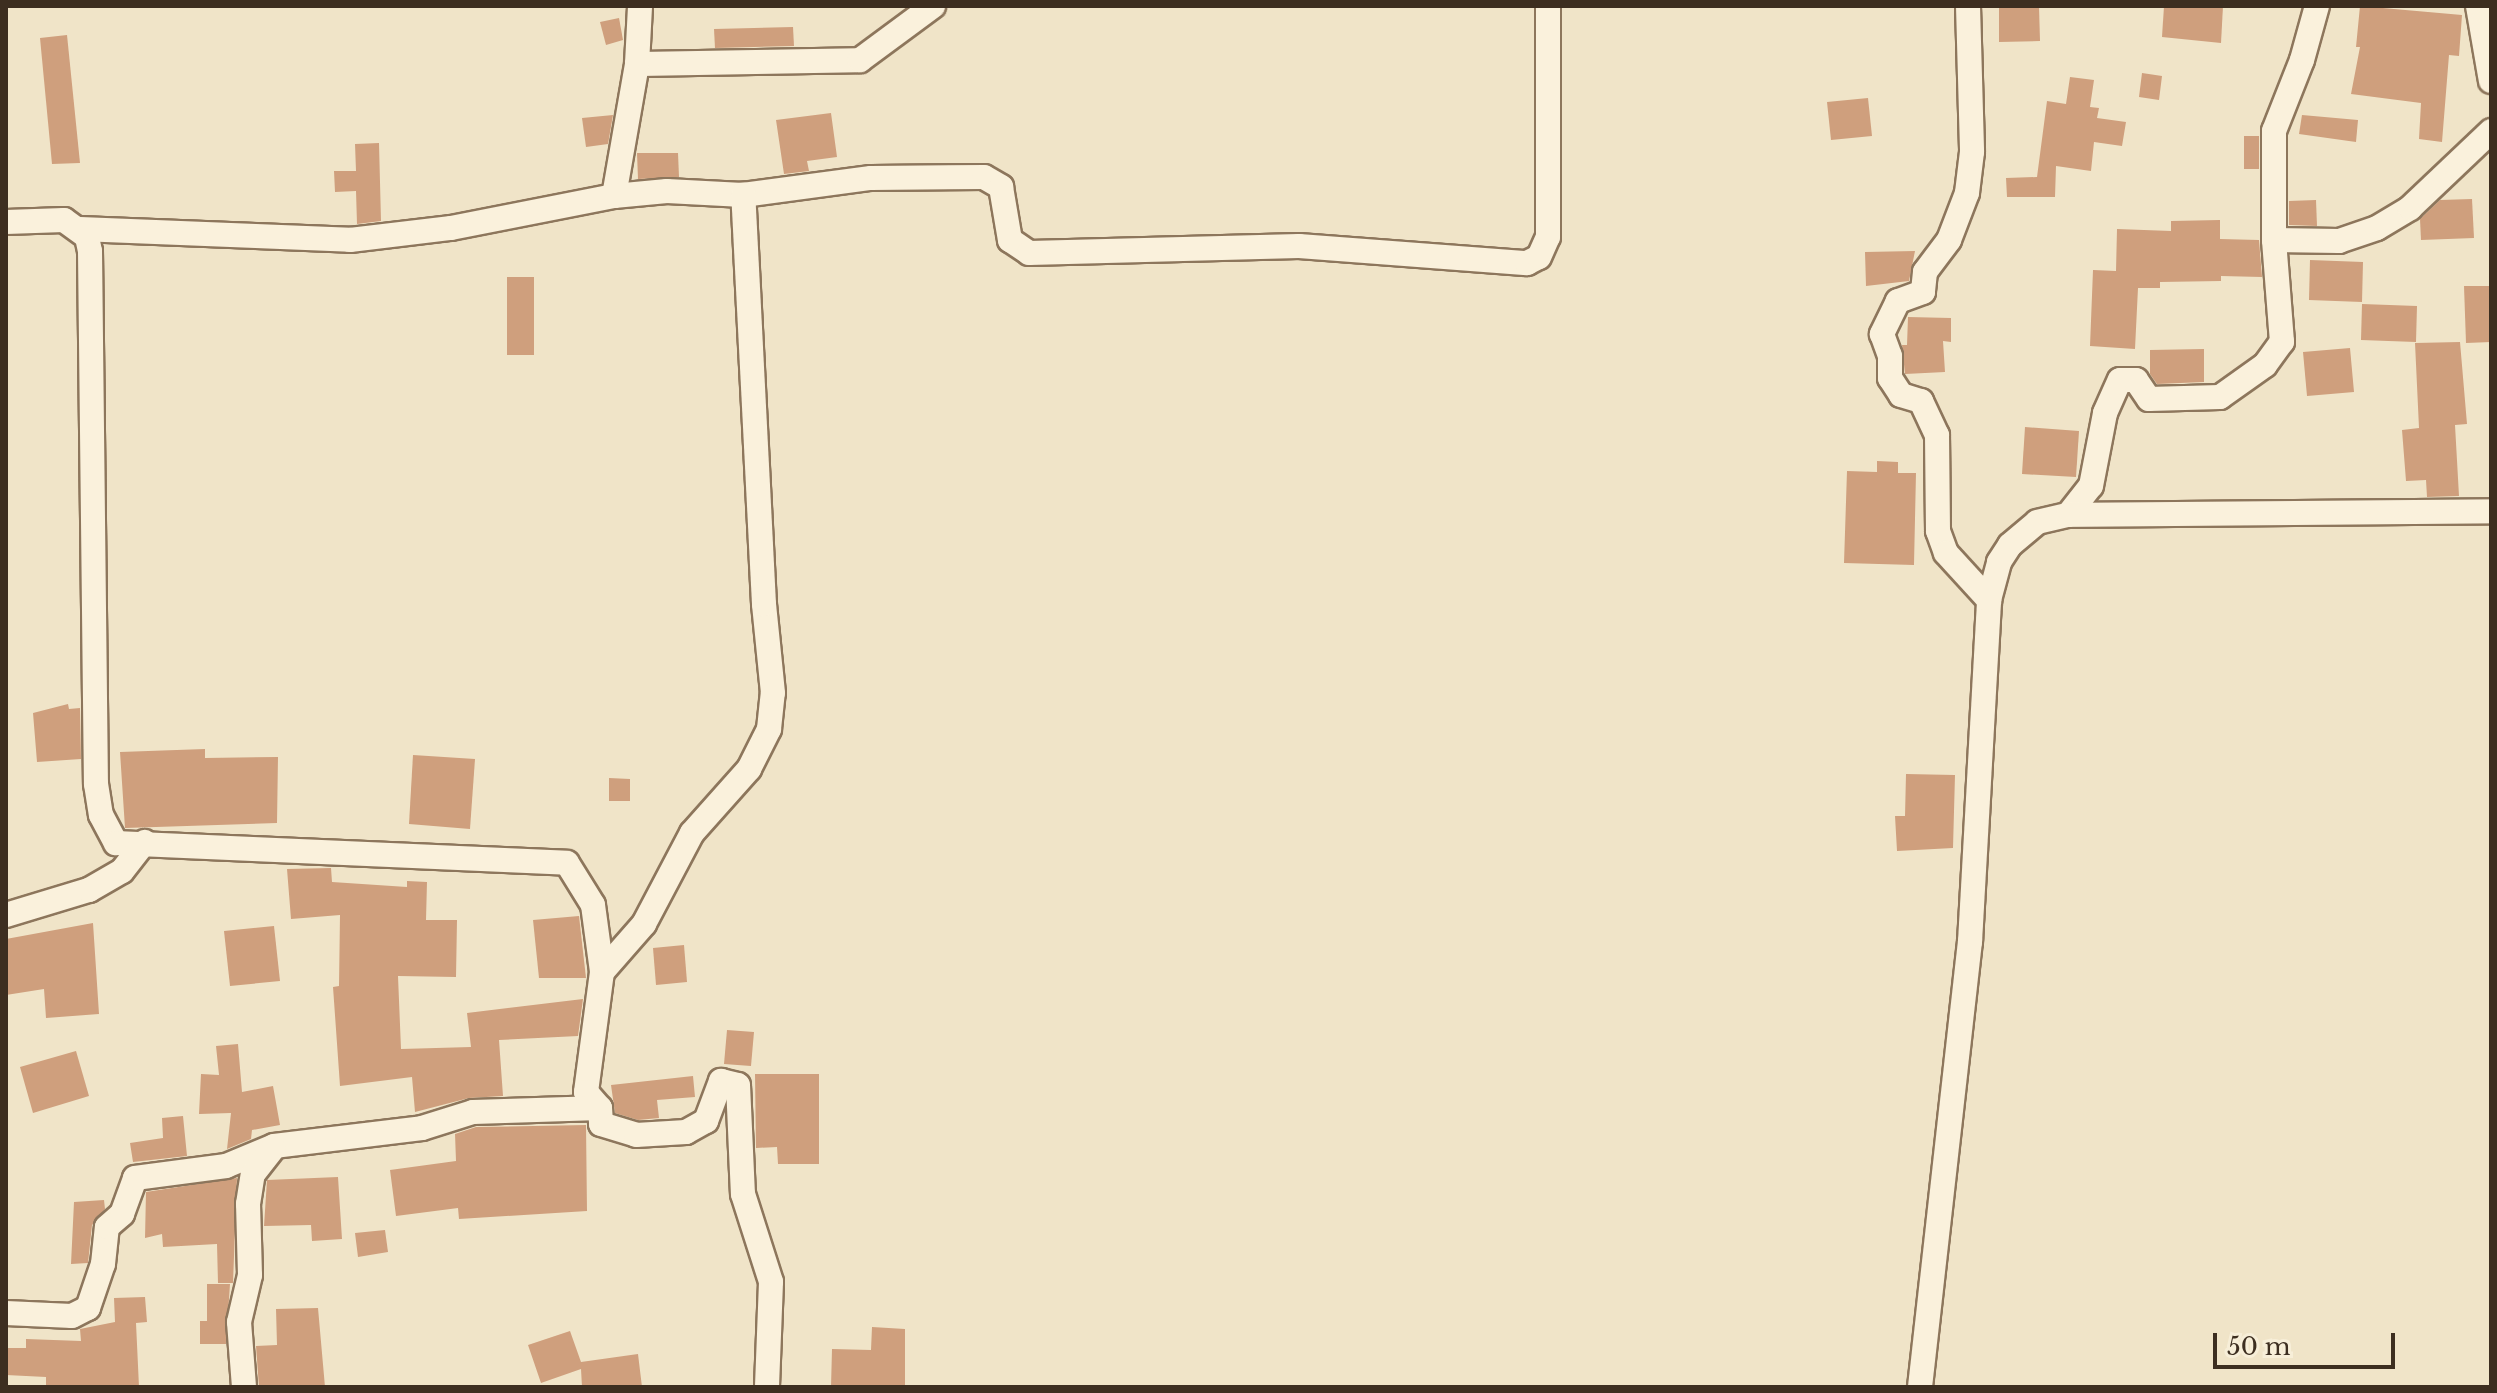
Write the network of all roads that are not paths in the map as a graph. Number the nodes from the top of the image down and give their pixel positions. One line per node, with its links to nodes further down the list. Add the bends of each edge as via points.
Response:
1 (640, 6): 7 (street)
2 (933, 6): 7 (street, via 860,60)
3 (1548, 6): 10 (street, via 1548,237 1539,257 1527,263 1299,246 1029,253 1010,240 1001,187 984,177 871,178)
4 (1968, 6): 17 (street, via 1972,152 1967,193 1949,240 1925,272 1923,292 1898,301 1882,334 1890,378 1901,395 1921,401 1937,435 1938,531 1946,553)
5 (2317, 6): 14 (street, via 2274,131)
6 (2478, 6): 8 (street)
7 (637, 64): 11 (street)
8 (2491, 81)
9 (2491, 131): 14 (street, via 2410,208 2377,228 2339,241)
10 (743, 195): 11 (street, via 667,191); 20 (street, via 773,693 769,729 749,769 692,833 644,924)
11 (614, 196): 13 (street, via 451,228 350,240)
12 (6, 222): 13 (street, via 51,218)
13 (80, 229): 18 (street, via 90,251 96,784 101,815 116,843)
14 (2274, 240): 16 (street, via 2284,333 2275,354 2220,397 2149,399 2136,380 2120,380 2105,413 2091,486)
15 (2491, 511): 16 (street)
16 (2068, 515): 17 (street, via 2037,522 2010,545 1999,562)
17 (1989, 600): 26 (street, via 1970,942)
18 (145, 842): 19 (street, via 122,871 89,890); 20 (street, via 213,851 567,863 593,905)
19 (6, 915)
20 (602, 972): 21 (street, via 586,1092)
21 (600, 1108): 22 (street, via 473,1112 422,1128); 25 (street, via 601,1124 610,1130 636,1135 686,1132 706,1121 721,1081 738,1085 743,1194 771,1282)
22 (274, 1146): 23 (street, via 226,1166 135,1178 122,1214 107,1227 103,1264 88,1308 72,1316); 24 (street, via 253,1174 248,1204 250,1275 239,1322)
23 (6, 1313)
24 (244, 1387)
25 (767, 1387)
26 (1920, 1387)

